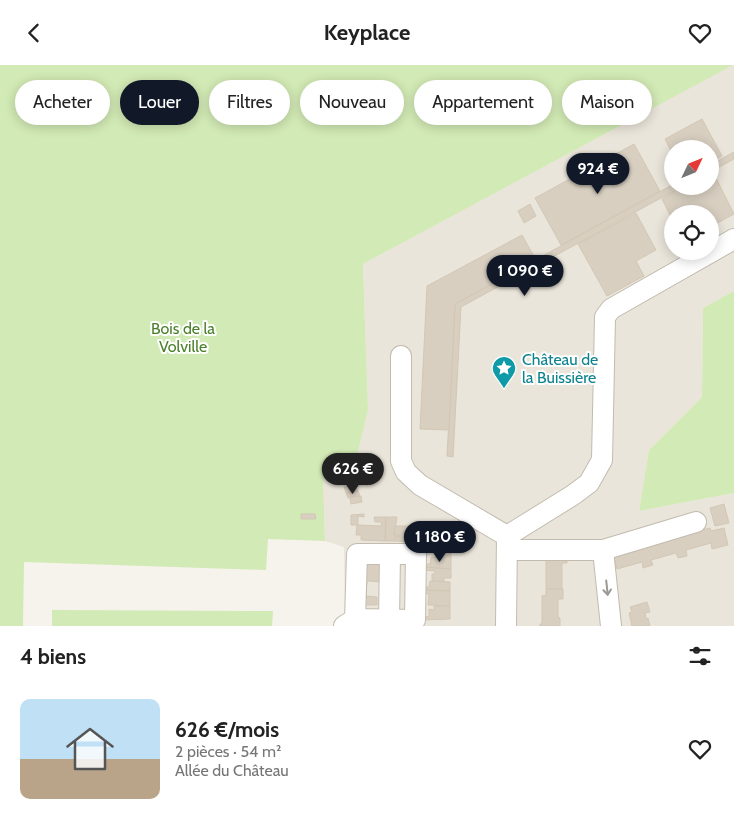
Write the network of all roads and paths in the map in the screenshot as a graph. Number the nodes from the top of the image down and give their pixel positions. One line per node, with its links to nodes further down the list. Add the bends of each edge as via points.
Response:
1 (734, 239): 4 (street, via 611,309 606,317 602,460 589,483)
2 (401, 356): 4 (street, via 401,461 406,472 420,485)
3 (696, 522): 5 (street)
4 (508, 543): 5 (street); 7 (street)
5 (603, 551): 8 (street, one-way to 8)
6 (350, 623): 6 (street, via 415,620 416,554 356,554)
7 (506, 626)
8 (611, 626)

